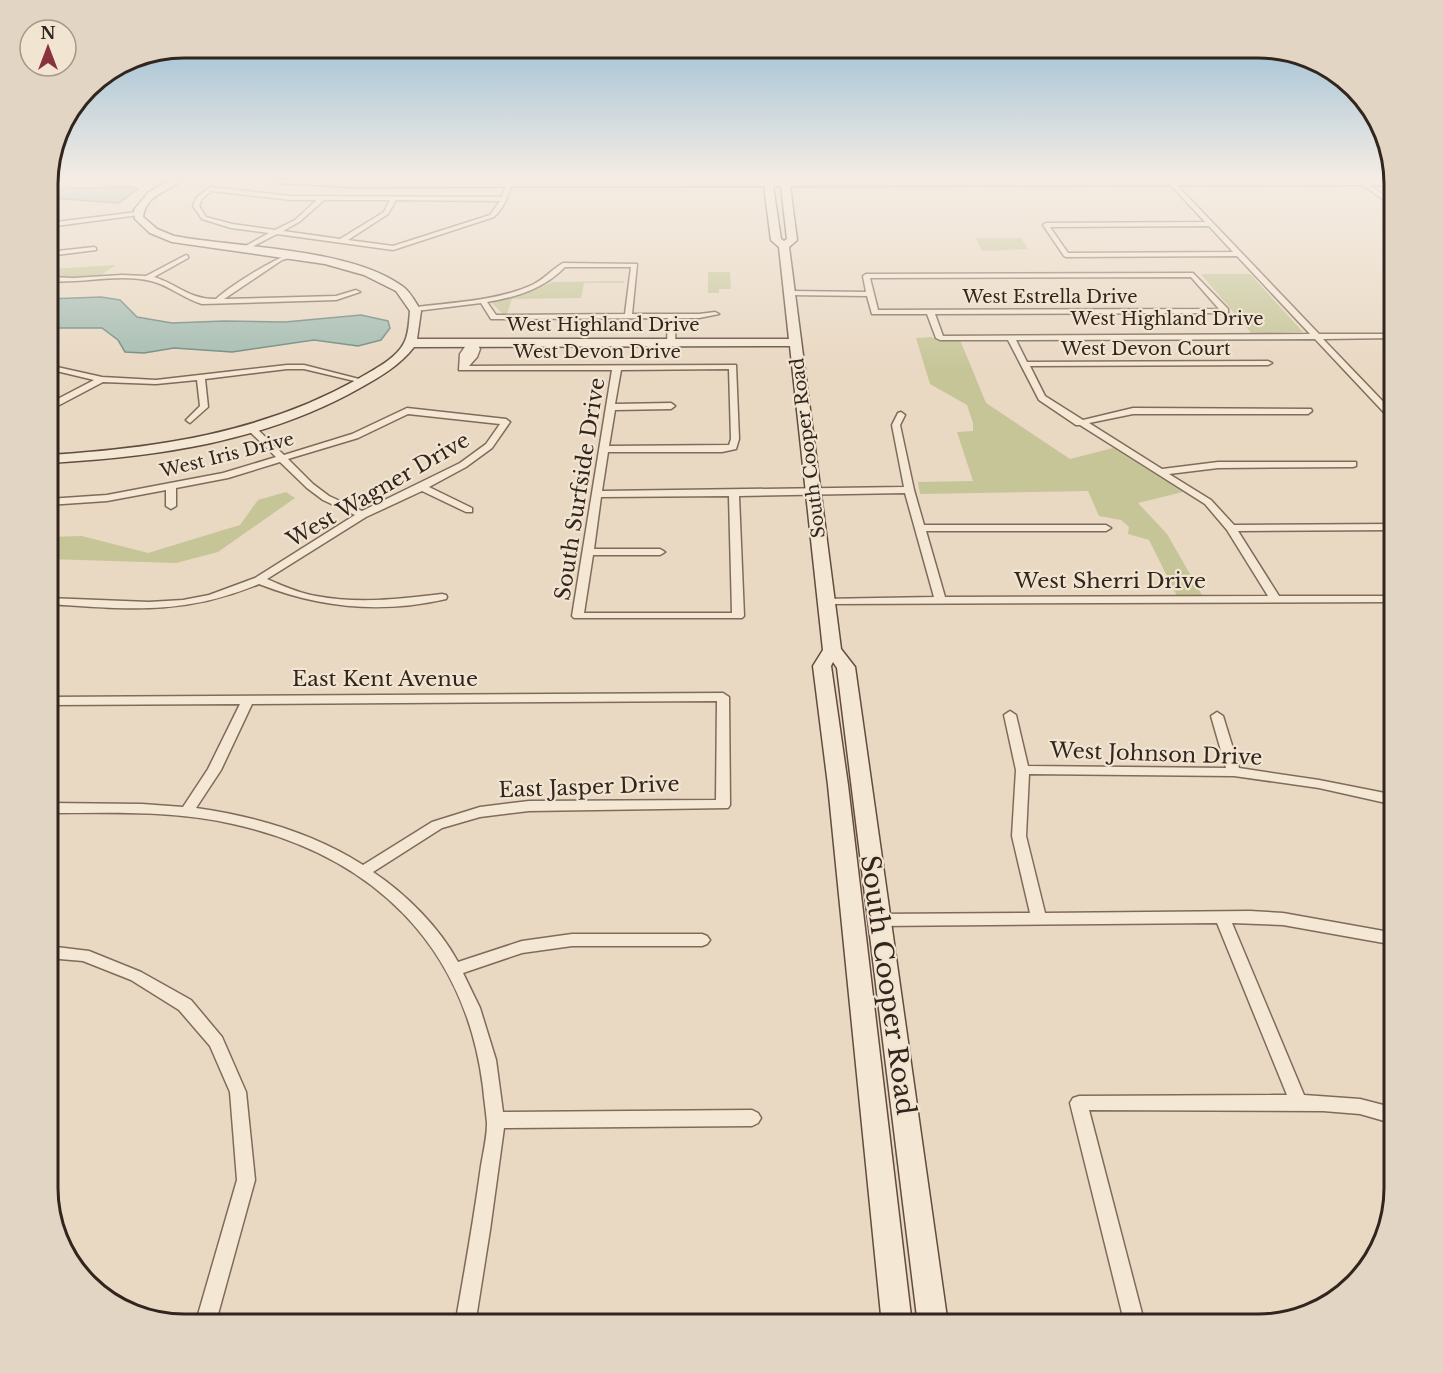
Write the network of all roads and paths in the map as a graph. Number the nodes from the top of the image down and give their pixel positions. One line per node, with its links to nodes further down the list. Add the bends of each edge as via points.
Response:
1 (204, 244): 11 (main road)
2 (253, 244): 11 (street)
3 (368, 244): 4 (street, via 393,248)
4 (406, 244)
5 (781, 244): 9 (main road, South Cooper Road)
6 (787, 244): 9 (main road, South Cooper Road)
7 (1059, 244): 13 (street, via 1066,255)
8 (1230, 244): 13 (street)
9 (784, 246): 19 (main road, South Cooper Road)
10 (94, 249): 12 (street)
11 (242, 250): 14 (main road)
12 (59, 253)
13 (1240, 254): 29 (street)
14 (291, 256): 22 (street); 23 (main road, via 376,274 402,289)
15 (186, 257): 16 (street)
16 (147, 278): 17 (street); 22 (street, via 166,283 192,299)
17 (59, 279)
18 (356, 292): 22 (street, via 328,298)
19 (790, 293): 20 (street); 31 (main road, South Cooper Road)
20 (871, 294): 24 (street, West Estrella Drive, via 875,312); 24 (street, West Estrella Drive, via 866,276 1193,275 1225,311)
21 (482, 300): 23 (street); 26 (street, via 494,318); 26 (street, via 549,281 563,265 634,265)
22 (217, 302)
23 (416, 309): 32 (main road)
24 (930, 312): 30 (street, West Highland Drive, via 940,338)
25 (715, 314): 27 (street)
26 (628, 317): 27 (street)
27 (672, 317): 34 (street)
28 (1384, 336): 29 (street, West Highland Drive)
29 (1318, 337): 30 (street, West Highland Drive); 45 (street)
30 (1011, 338): 36 (street)
31 (795, 342): 34 (main road, West Highland Drive); 59 (main road, South Cooper Road)
32 (411, 343): 33 (main road, West Highland Drive); 41 (main road)
33 (472, 343): 34 (main road, West Highland Drive); 37 (street, West Devon Drive, via 476,349 473,357 462,368)
34 (672, 343)
35 (1268, 363): 36 (street, West Devon Court)
36 (1024, 364): 50 (street, via 1042,398)
37 (617, 367): 43 (street, South Surfside Drive); 52 (street, West Devon Drive, via 733,367 735,439 733,447 722,449)
38 (59, 369): 40 (street)
39 (201, 377): 40 (street, via 156,382); 41 (street, via 304,367); 49 (street, via 204,406)
40 (102, 379): 42 (street)
41 (363, 381): 51 (main road, via 338,396)
42 (59, 402)
43 (611, 406): 44 (street); 52 (street, South Surfside Drive)
44 (670, 406)
45 (1384, 406)
46 (407, 411): 54 (street, West Iris Drive, via 355,436); 58 (street, West Wagner Drive, via 506,422 489,446)
47 (1308, 411): 50 (street, via 1133,411)
48 (901, 415): 60 (street, via 896,425)
49 (190, 420)
50 (1079, 423): 56 (street)
51 (251, 428): 53 (main road, via 174,446); 54 (street)
52 (604, 450): 62 (street, South Surfside Drive)
53 (59, 458)
54 (283, 459): 57 (street, West Iris Drive); 66 (street, via 326,498)
55 (1353, 464): 56 (street, via 1218,465)
56 (1160, 472): 70 (street, via 1208,502)
57 (171, 487): 63 (street, West Iris Drive); 64 (street)
58 (422, 487): 65 (street); 66 (street, West Wagner Drive)
59 (812, 490): 60 (street); 61 (street); 77 (main road, South Cooper Road)
60 (909, 490): 68 (street)
61 (734, 492): 62 (street); 71 (street, South Surfside Drive, via 738,616 578,616)
62 (597, 494): 71 (street, South Surfside Drive)
63 (59, 501)
64 (171, 506)
65 (469, 510)
66 (362, 515): 73 (street, West Wagner Drive)
67 (1384, 527): 70 (street)
68 (921, 528): 69 (street); 79 (street)
69 (1106, 528)
70 (1231, 528): 76 (street)
71 (588, 552): 72 (street)
72 (660, 552)
73 (259, 580): 74 (street, via 299,596 329,602 400,602); 78 (street, via 185,603 138,606)
74 (442, 597)
75 (1384, 599): 76 (street, West Sherri Drive)
76 (1276, 600): 79 (street, West Sherri Drive)
77 (826, 601): 79 (street, West Sherri Drive); 93 (main road, South Cooper Road, via 832,650 822,666)
78 (59, 602)
79 (940, 602)
80 (248, 700): 81 (street, East Kent Avenue); 87 (street, East Kent Avenue, via 723,697); 89 (street, via 214,770)
81 (59, 701)
82 (1010, 715): 84 (street)
83 (1217, 716): 85 (street)
84 (1023, 770): 85 (street, West Johnson Drive); 92 (street, via 1019,836)
85 (1234, 772): 86 (street, West Johnson Drive)
86 (1384, 798)
87 (723, 805): 90 (street, East Jasper Drive, via 529,806 480,812 437,825)
88 (59, 808): 89 (street)
89 (186, 812): 90 (street, via 233,818 278,830 326,849)
90 (363, 870): 97 (street, via 399,898 432,932)
91 (1222, 916): 92 (street); 94 (street, via 1283,919); 98 (street)
92 (1040, 919): 93 (street)
93 (866, 920): 104 (main road, South Cooper Road); 105 (main road, South Cooper Road, via 919,1203)
94 (1384, 937)
95 (702, 940): 97 (street, via 572,940 522,946)
96 (59, 953): 102 (street, via 84,955 136,976 185,1005 216,1042 238,1092 246,1180)
97 (456, 969): 101 (street, via 486,1050)
98 (1299, 1103): 99 (street); 106 (street, via 1079,1103)
99 (1384, 1112)
100 (752, 1118): 101 (street)
101 (496, 1120): 103 (street)
102 (208, 1314)
103 (467, 1314)
104 (896, 1314)
105 (932, 1314)
106 (1132, 1314)

